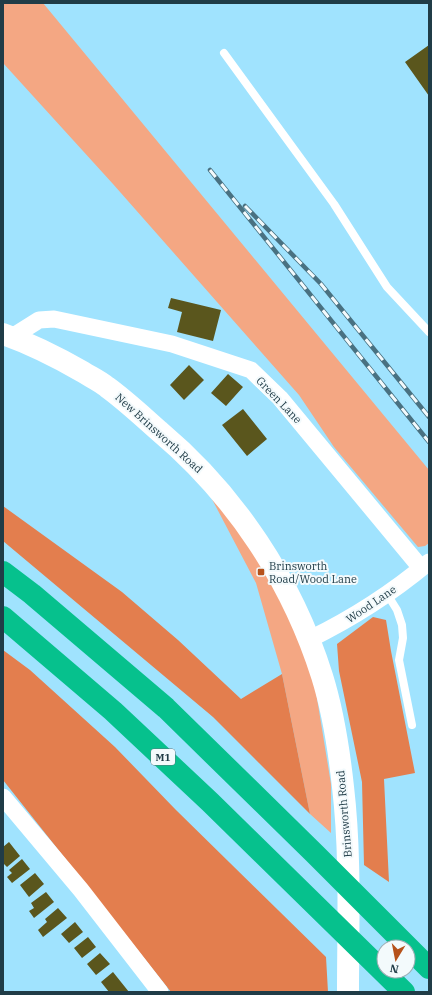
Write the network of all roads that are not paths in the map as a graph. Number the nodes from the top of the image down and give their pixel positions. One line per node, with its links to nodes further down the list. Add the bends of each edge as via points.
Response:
1 (224, 53): 2 (lane, via 334,204 387,287)
2 (429, 332)
3 (8, 336): 4 (street, Green Lane, via 39,320 54,318 172,344 251,370 285,404); 8 (main road, New Brinsworth Road, via 60,359 106,386 176,445 204,473 249,528 269,558 292,599)
4 (425, 565): 6 (street, Wood Lane)
5 (3, 572): 11 (highway, via 166,708)
6 (387, 594): 8 (street, Wood Lane, via 340,625); 9 (lane, via 397,610 402,625 400,660)
7 (3, 617): 14 (highway, M1, via 113,710)
8 (310, 639): 13 (main road, Brinsworth Road, via 328,696 344,788 348,852)
9 (412, 725)
10 (3, 797): 12 (street, via 81,890)
11 (429, 968)
12 (160, 992)
13 (348, 992)
14 (404, 992)

